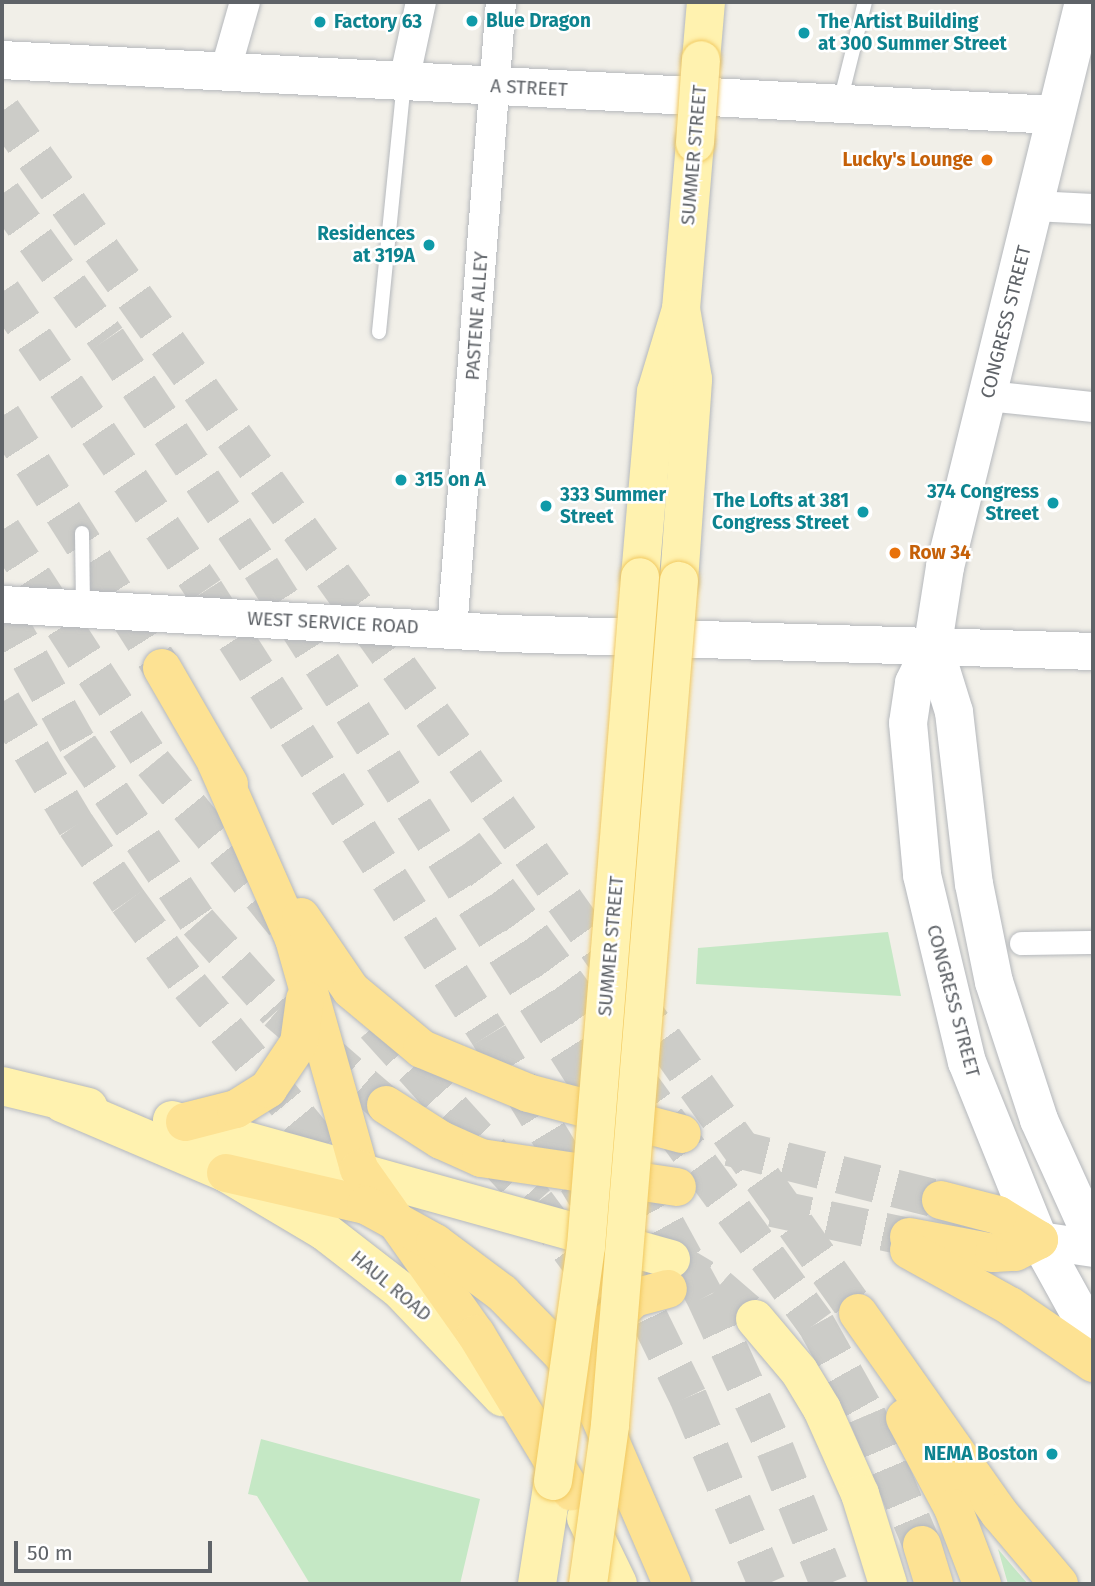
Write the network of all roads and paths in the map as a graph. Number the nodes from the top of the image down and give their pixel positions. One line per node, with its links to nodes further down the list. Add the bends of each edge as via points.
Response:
1 (245, 2): 8 (street)
2 (421, 2): 9 (street)
3 (501, 2): 10 (street, PASTENE ALLEY)
4 (706, 2): 15 (main road, SUMMER STREET, bridge)
5 (865, 2): 11 (lane)
6 (1084, 2): 12 (main road, CONGRESS STREET)
7 (2, 60): 8 (main road, A STREET)
8 (225, 72): 9 (main road, A STREET)
9 (404, 81): 10 (main road, A STREET); 16 (lane)
10 (495, 86): 11 (main road, A STREET); 22 (street, PASTENE ALLEY)
11 (840, 103): 12 (main road, A STREET)
12 (1056, 115): 13 (main road, CONGRESS STREET)
13 (1034, 206): 14 (street); 17 (main road, CONGRESS STREET)
14 (1093, 209)
15 (681, 309): 50 (main road, SUMMER STREET, bridge, via 656,392 586,1247); 51 (main road, SUMMER STREET, bridge, via 692,379 679,581 610,1426)
16 (379, 332)
17 (988, 396): 18 (street); 23 (main road, CONGRESS STREET, via 939,594)
18 (1093, 407)
19 (82, 533): 21 (lane)
20 (2, 604): 21 (street, WEST SERVICE ROAD)
21 (83, 609): 22 (street, WEST SERVICE ROAD)
22 (452, 630): 23 (street, WEST SERVICE ROAD)
23 (933, 644): 24 (street, WEST SERVICE ROAD); 40 (main road, CONGRESS STREET, via 954,712 974,884 994,982 1040,1121); 41 (main road, CONGRESS STREET, via 914,683 908,723 922,875 941,969 967,1062)
24 (1093, 651)
25 (162, 668): 26 (highway)
26 (216, 762): 29 (highway, via 264,865); 34 (highway, via 332,966 399,1034 446,1062 512,1088)
27 (1093, 942): 28 (street)
28 (1021, 943)
29 (302, 966): 33 (highway, via 303,1030 285,1069 248,1104); 35 (highway)
30 (2, 1086): 31 (main road, HAUL ROAD)
31 (62, 1103): 33 (main road, HAUL ROAD); 36 (main road, HAUL ROAD)
32 (386, 1105): 37 (highway, via 441,1140 481,1158)
33 (185, 1122): 35 (main road, HAUL ROAD)
34 (682, 1135)
35 (359, 1169): 39 (highway); 43 (main road, HAUL ROAD)
36 (226, 1173): 39 (highway, via 329,1193); 48 (main road, HAUL ROAD, via 313,1224 400,1290 503,1398)
37 (677, 1187)
38 (941, 1200): 41 (highway, via 998,1215)
39 (393, 1219): 47 (highway, via 454,1255 510,1300 572,1367); 48 (highway, via 489,1355)
40 (1093, 1239)
41 (1039, 1240): 42 (street); 45 (main road, CONGRESS STREET); 46 (highway, via 1015,1252 986,1253 904,1241)
42 (1093, 1248)
43 (670, 1274): 47 (highway, via 604,1326 594,1365)
44 (755, 1319): 54 (main road, via 793,1363 822,1409 860,1494)
45 (1093, 1338)
46 (1093, 1363)
47 (603, 1419): 53 (highway)
48 (571, 1491): 52 (main road, HAUL ROAD)
49 (922, 1545): 55 (highway)
50 (537, 1584)
51 (588, 1584)
52 (618, 1584)
53 (672, 1584)
54 (888, 1584)
55 (934, 1584)
56 (982, 1584): 57 (highway, via 942,1485 853,1317 999,1513)
57 (1059, 1584)

